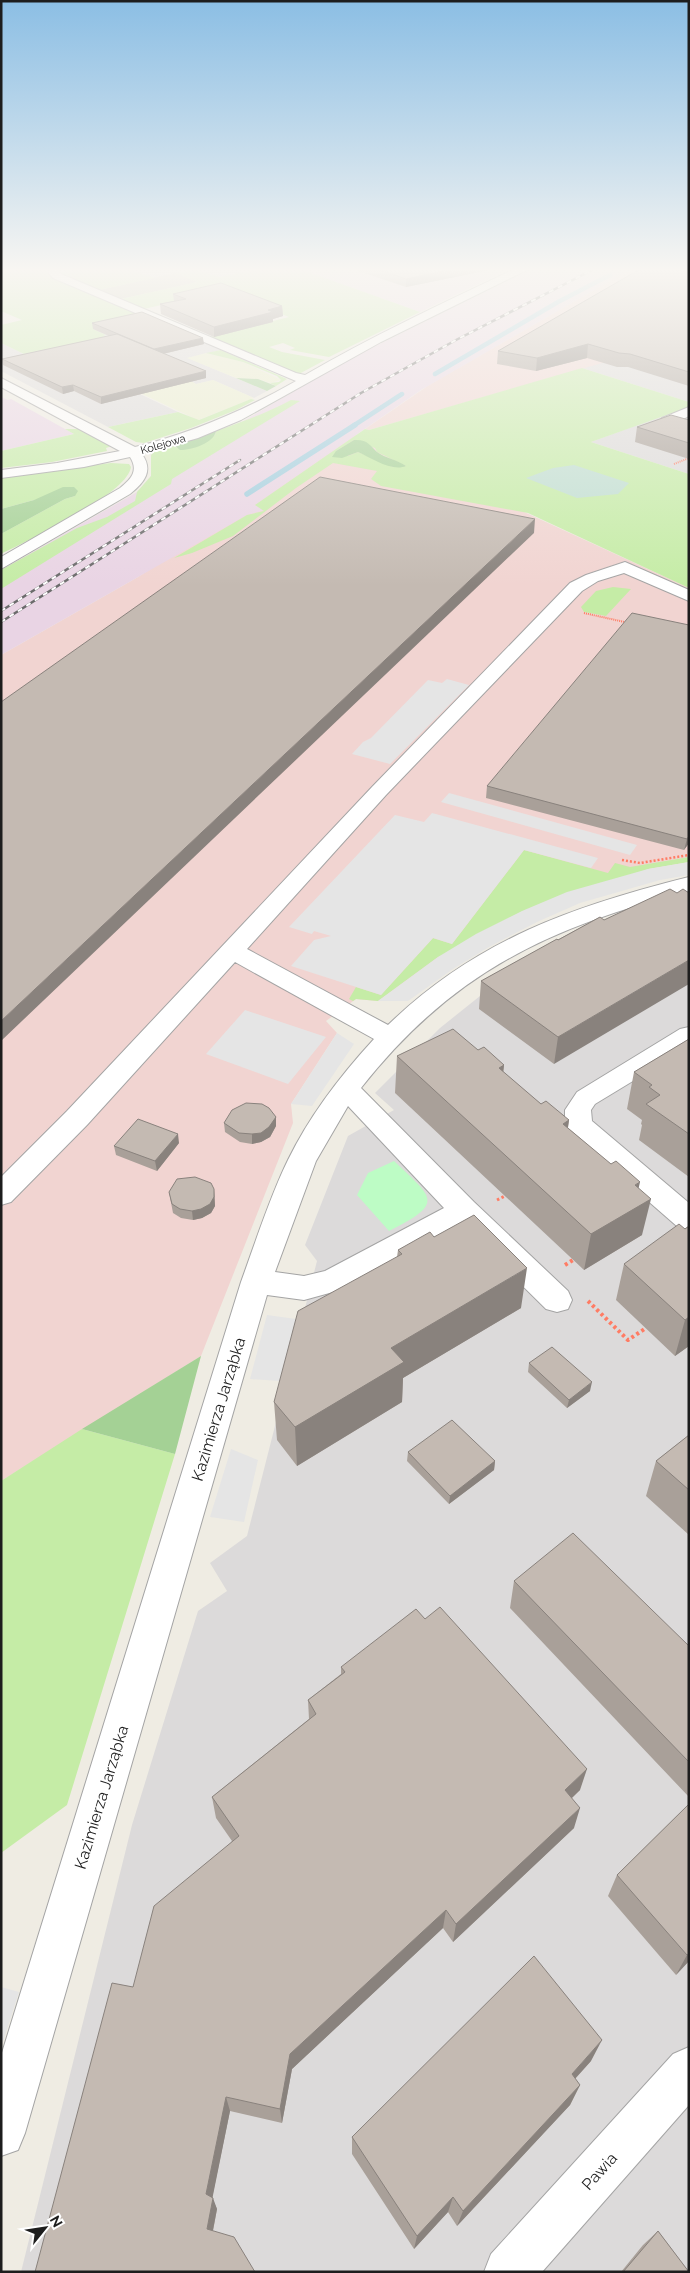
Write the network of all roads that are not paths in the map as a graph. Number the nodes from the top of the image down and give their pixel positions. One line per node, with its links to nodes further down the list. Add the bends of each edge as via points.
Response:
1 (287, 374): 3 (street)
2 (315, 374): 3 (street, Kolejowa)
3 (306, 379): 7 (street, Kolejowa, via 227,422)
4 (1, 382): 7 (street)
5 (689, 411): 6 (street, via 667,421)
6 (689, 430)
7 (133, 452): 8 (street, Kolejowa); 9 (street, via 142,467 139,477 125,492)
8 (1, 474)
9 (1, 564)
10 (689, 596): 12 (street, via 625,567 583,583 379,791)
11 (689, 884): 14 (street, Kazimierza Jarząbka, via 628,899 492,956 458,978)
12 (231, 950): 14 (street); 16 (street, via 59,1138)
13 (689, 1034): 18 (street, via 586,1098 576,1113 578,1125)
14 (390, 1037): 15 (street, Kazimierza Jarząbka)
15 (346, 1088): 17 (street); 19 (street, Kazimierza Jarząbka, via 310,1146 291,1186)
16 (1, 1195)
17 (464, 1210): 19 (street, via 333,1281 304,1288); 20 (street)
18 (689, 1220)
19 (256, 1282): 22 (street, Kazimierza Jarząbka)
20 (570, 1298)
21 (689, 2070): 23 (street, Pawia)
22 (1, 2132)
23 (508, 2272)

